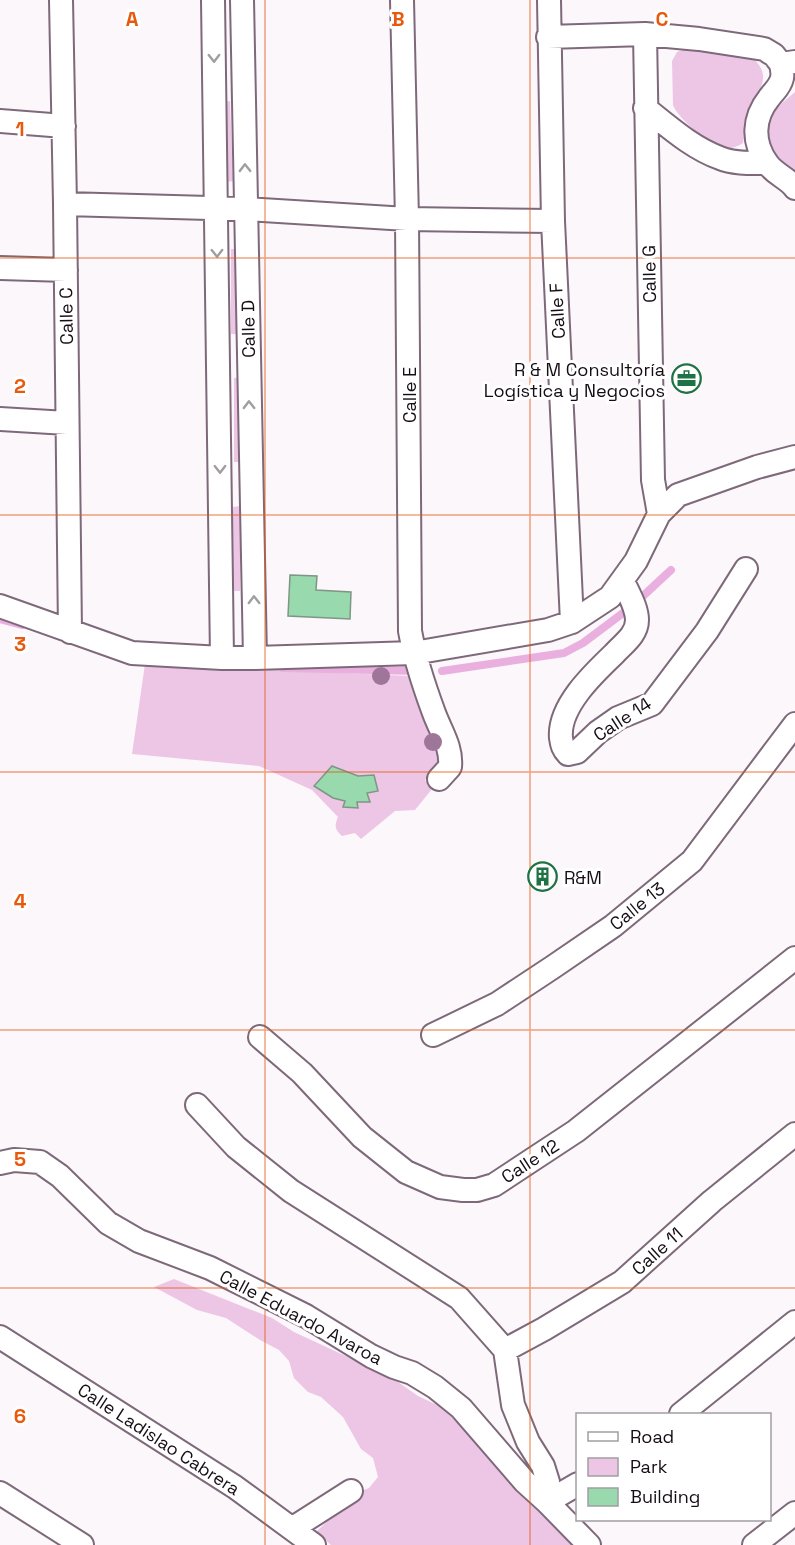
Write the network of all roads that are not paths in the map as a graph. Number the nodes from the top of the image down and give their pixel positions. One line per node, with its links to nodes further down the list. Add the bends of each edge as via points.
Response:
1 (61, 0): 11 (street, Calle C)
2 (213, 0): 15 (street, Calle D, one-way to 15)
3 (242, 0): 16 (street, Calle D, one-way to 3)
4 (402, 0): 17 (street, Calle E)
5 (549, 0): 7 (street, Calle F)
6 (645, 34): 7 (street); 8 (street, via 764,49); 9 (street, Calle G)
7 (548, 37): 18 (street, Calle F)
8 (788, 63): 12 (street, via 757,121 756,141)
9 (645, 108): 12 (street, via 696,147 721,159); 24 (street, Calle G, via 653,480)
10 (0, 121): 11 (street)
11 (64, 126): 14 (street, Calle C)
12 (767, 163): 13 (street)
13 (795, 188)
14 (65, 204): 15 (street); 20 (street, Calle C)
15 (217, 208): 16 (street); 31 (street, Calle D, one-way to 31)
16 (245, 209): 17 (street); 32 (street, Calle D, one-way to 16)
17 (407, 219): 18 (street); 30 (street, Calle E, via 410,631)
18 (553, 221): 28 (street, Calle F)
19 (0, 268): 20 (street)
20 (66, 270): 22 (street, Calle C)
21 (0, 419): 22 (street)
22 (68, 423): 29 (street, Calle C)
23 (795, 457): 24 (street, via 678,495)
24 (660, 514): 26 (street)
25 (747, 569): 26 (street, Calle 14, via 652,704 618,718 578,752 568,754 562,743 563,716 580,690 631,637 637,621)
26 (623, 581): 28 (street, via 610,597)
27 (0, 606): 29 (street)
28 (572, 622): 30 (street, via 548,630)
29 (70, 632): 31 (street, via 132,653)
30 (414, 653): 32 (street); 34 (street, Calle E, via 449,747 450,767)
31 (222, 658): 32 (street)
32 (255, 658)
33 (795, 724): 36 (street, Calle 13, via 693,861 613,926 553,968 497,1004)
34 (438, 779)
35 (795, 958): 37 (street, Calle 12, via 576,1131 494,1185 477,1190 440,1187 406,1172 362,1137 302,1072)
36 (433, 1035)
37 (260, 1037)
38 (197, 1105): 43 (street, via 236,1147 291,1191 459,1298)
39 (795, 1134): 43 (street, Calle 11, via 712,1201 622,1282)
40 (0, 1163): 48 (street, Calle Eduardo Avaroa, via 40,1161 108,1223 139,1241 210,1268 435,1387 460,1408)
41 (795, 1322): 44 (street)
42 (0, 1337): 50 (street, Calle Ladislao Cabrera, via 235,1487)
43 (505, 1350): 48 (street, via 513,1405 543,1466 548,1482)
44 (682, 1413)
45 (576, 1485): 48 (street)
46 (351, 1491): 50 (street)
47 (0, 1493): 51 (street)
48 (547, 1502): 53 (street, Calle Eduardo Avaroa)
49 (795, 1513): 54 (street)
50 (292, 1528): 52 (street, Calle Ladislao Cabrera)
51 (82, 1545)
52 (314, 1545)
53 (589, 1545)
54 (754, 1545)

